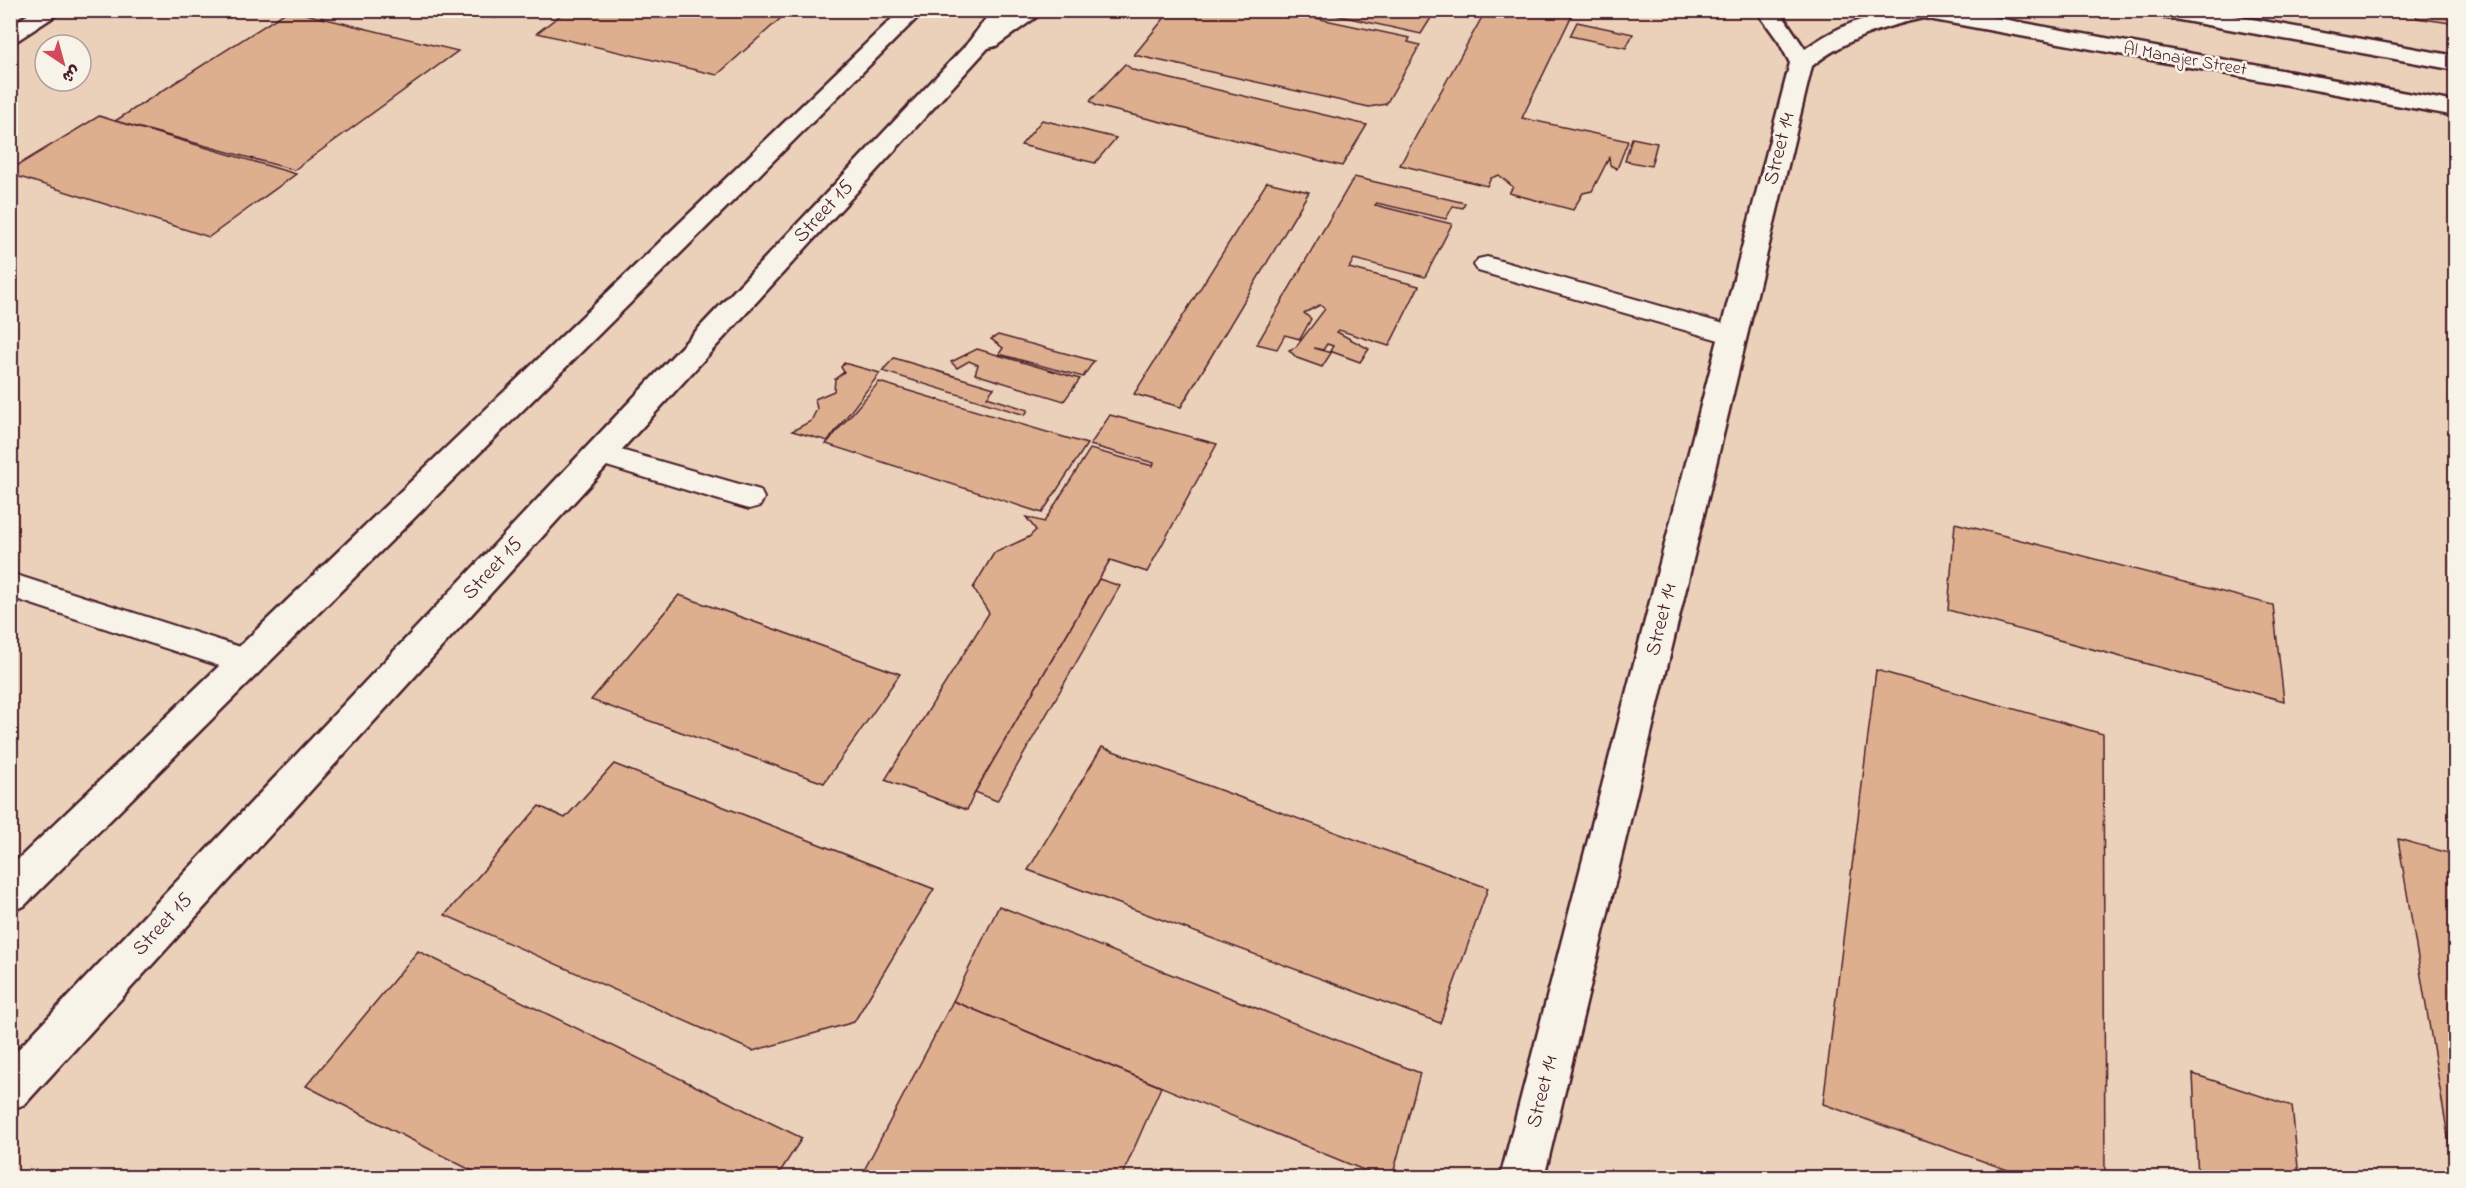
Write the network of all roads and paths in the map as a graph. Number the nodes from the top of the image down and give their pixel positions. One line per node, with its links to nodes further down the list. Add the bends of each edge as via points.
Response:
1 (53, 10): 8 (street)
2 (914, 10): 18 (street)
3 (1004, 10): 9 (street, Street 15)
4 (1035, 10): 9 (street, Street 15)
5 (1767, 10): 10 (street)
6 (2163, 10): 11 (street)
7 (1918, 11): 10 (street, via 1851,30); 12 (street, Al Manajer Street)
8 (10, 34)
9 (976, 48): 15 (street, Street 15)
10 (1801, 63): 14 (street, Street 14)
11 (2456, 63)
12 (2456, 109)
13 (1487, 265): 14 (lane)
14 (1733, 335): 21 (street, Street 14)
15 (600, 454): 16 (lane); 20 (street, Street 15)
16 (748, 498)
17 (10, 585): 18 (lane)
18 (247, 662): 19 (street)
19 (10, 892)
20 (10, 1089)
21 (1522, 1178)

